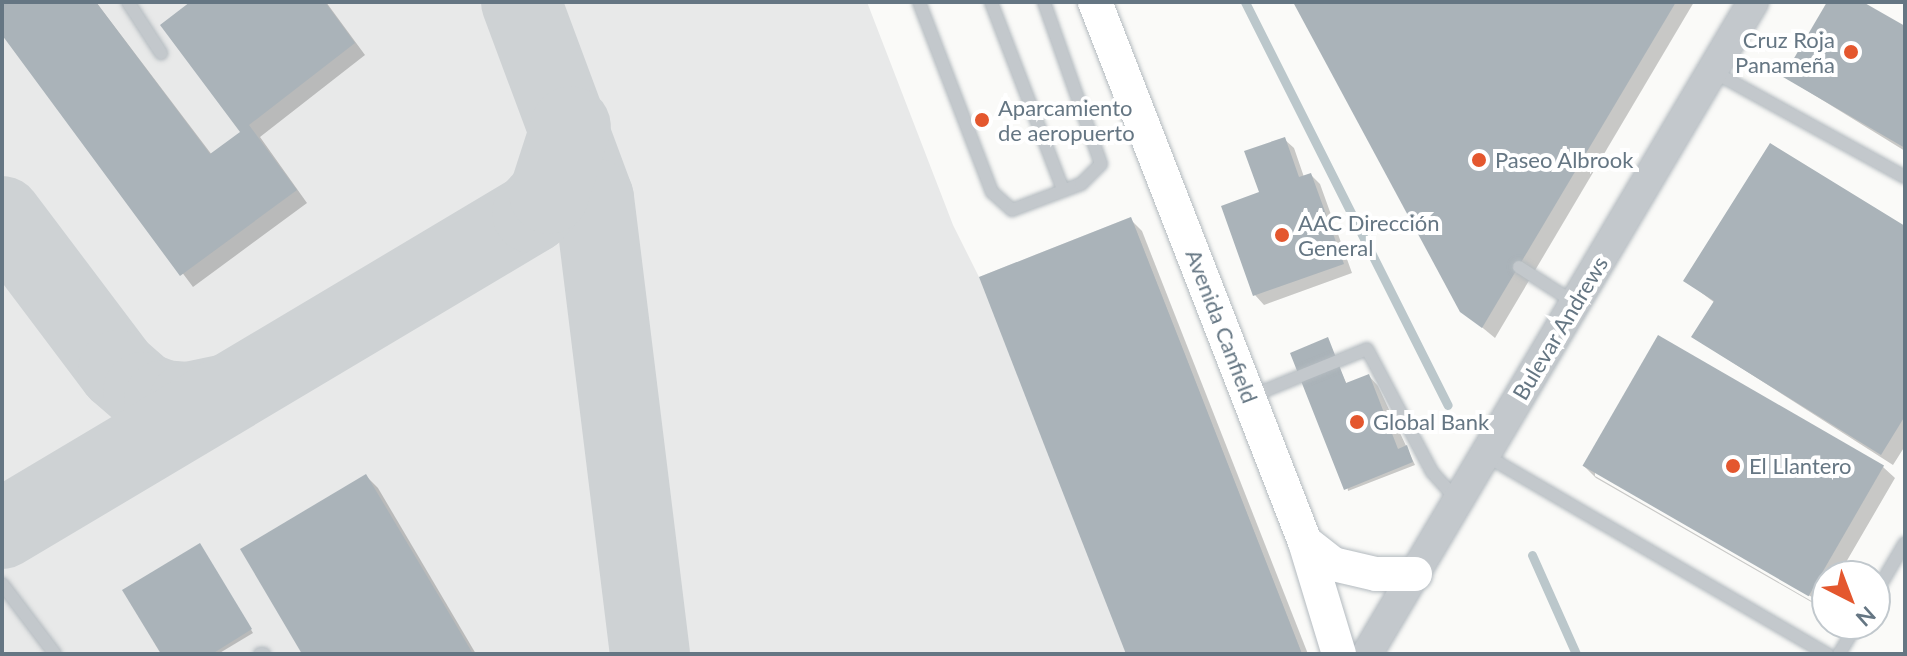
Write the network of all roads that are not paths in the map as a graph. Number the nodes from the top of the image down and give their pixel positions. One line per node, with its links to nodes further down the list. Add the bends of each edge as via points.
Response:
1 (919, 2): 10 (lane, via 992,192 1005,209)
2 (991, 2): 10 (lane)
3 (1044, 2): 10 (lane, via 1101,164 1081,184)
4 (1095, 2): 13 (main road, Avenida Canfield)
5 (1753, 2): 8 (street, Bulevar Andrews)
6 (134, 4): 7 (lane)
7 (161, 53)
8 (1712, 71): 9 (lane); 12 (street, Bulevar Andrews)
9 (1905, 177)
10 (1063, 190)
11 (1519, 267): 12 (lane)
12 (1575, 303): 14 (street, Bulevar Andrews)
13 (1249, 397): 15 (lane, via 1367,349 1432,472); 16 (main road, Avenida Canfield)
14 (1485, 455): 15 (street, Bulevar Andrews); 24 (lane)
15 (1458, 501): 19 (street, Bulevar Andrews)
16 (1305, 542): 19 (main road, via 1333,564 1376,574); 22 (main road, Avenida Canfield)
17 (1905, 543): 18 (lane)
18 (1891, 567)
19 (1415, 574): 23 (street, Bulevar Andrews)
20 (2, 584): 21 (lane)
21 (55, 654)
22 (1339, 654)
23 (1367, 654)
24 (1827, 654)

